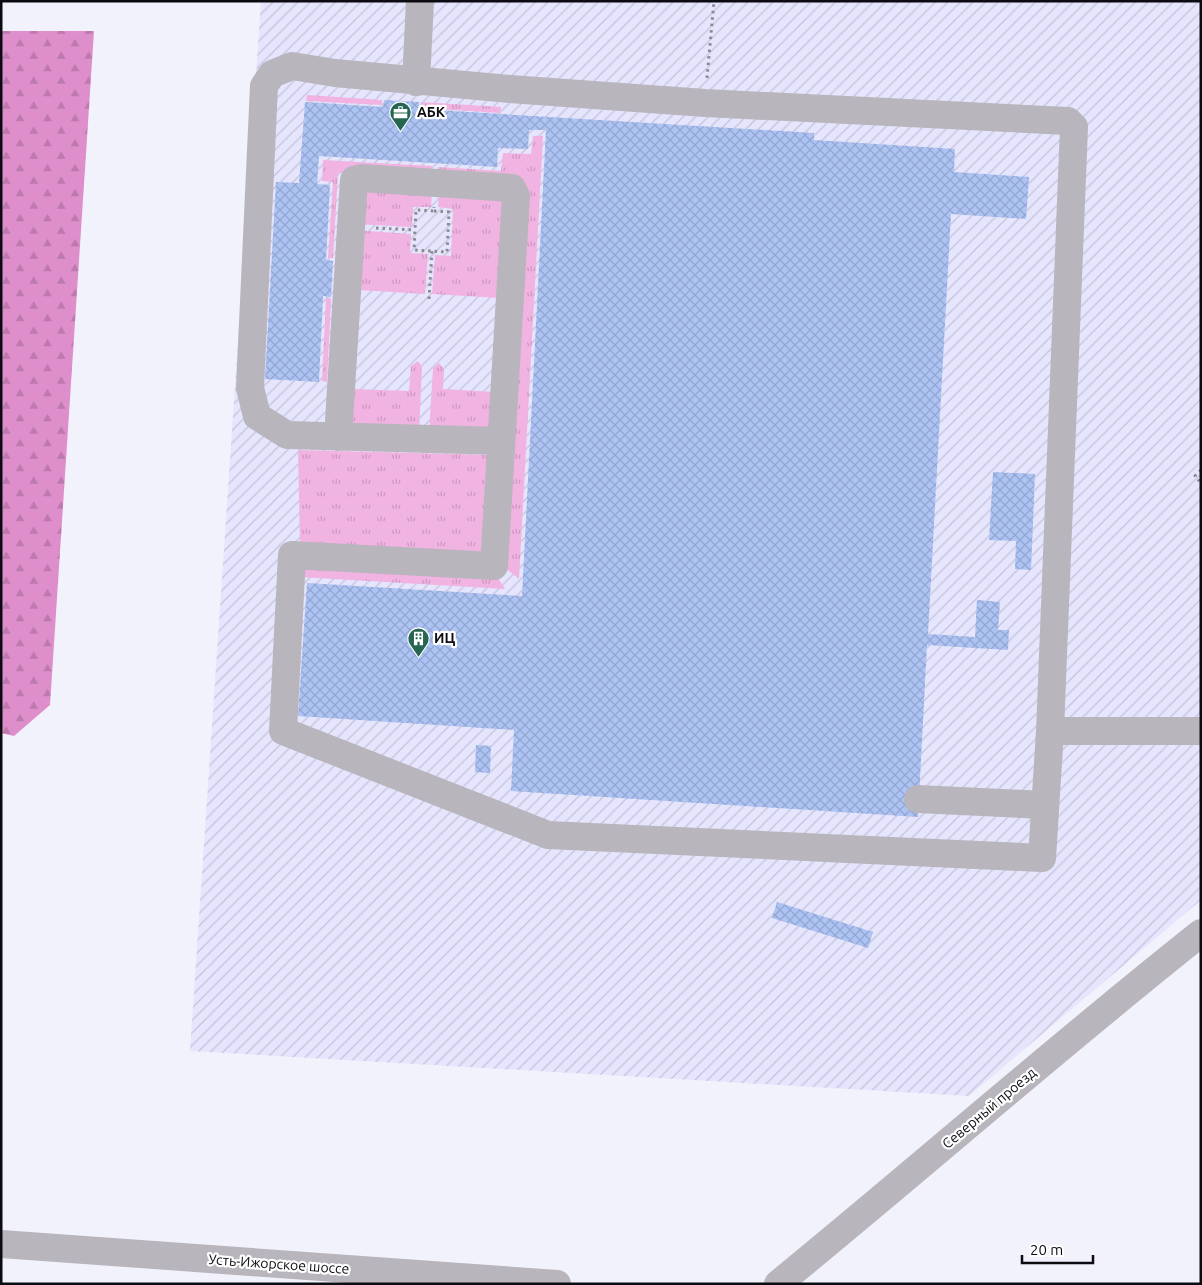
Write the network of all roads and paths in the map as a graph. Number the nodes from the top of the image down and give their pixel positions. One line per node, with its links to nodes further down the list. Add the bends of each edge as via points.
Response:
1 (420, 1): 3 (street)
2 (714, 1): 4 (path)
3 (416, 82): 4 (street); 11 (street, via 292,66 272,74 264,86 250,388 257,416 287,435)
4 (705, 103): 15 (street, via 1072,123)
5 (435, 183): 6 (path); 7 (street, via 356,178 352,184); 12 (street, via 512,188 516,192)
6 (434, 211): 8 (path, via 416,210); 9 (path, via 449,212 447,252)
7 (350, 227): 8 (path); 11 (street)
8 (415, 230): 9 (path, via 414,250)
9 (432, 251): 10 (path)
10 (428, 299)
11 (338, 437): 12 (street)
12 (501, 441): 18 (street, via 494,566 292,555 283,730 548,835 1042,858)
13 (1201, 470): 14 (path, via 1195,476)
14 (1201, 483)
15 (1050, 731): 16 (street); 18 (street)
16 (1201, 731)
17 (918, 800): 18 (street)
18 (1045, 805)
19 (1201, 933): 22 (street, Северный проезд, via 1110,1004)
20 (1, 1244): 21 (street, Усть-Ижорское шоссе)
21 (557, 1284)
22 (778, 1284)

